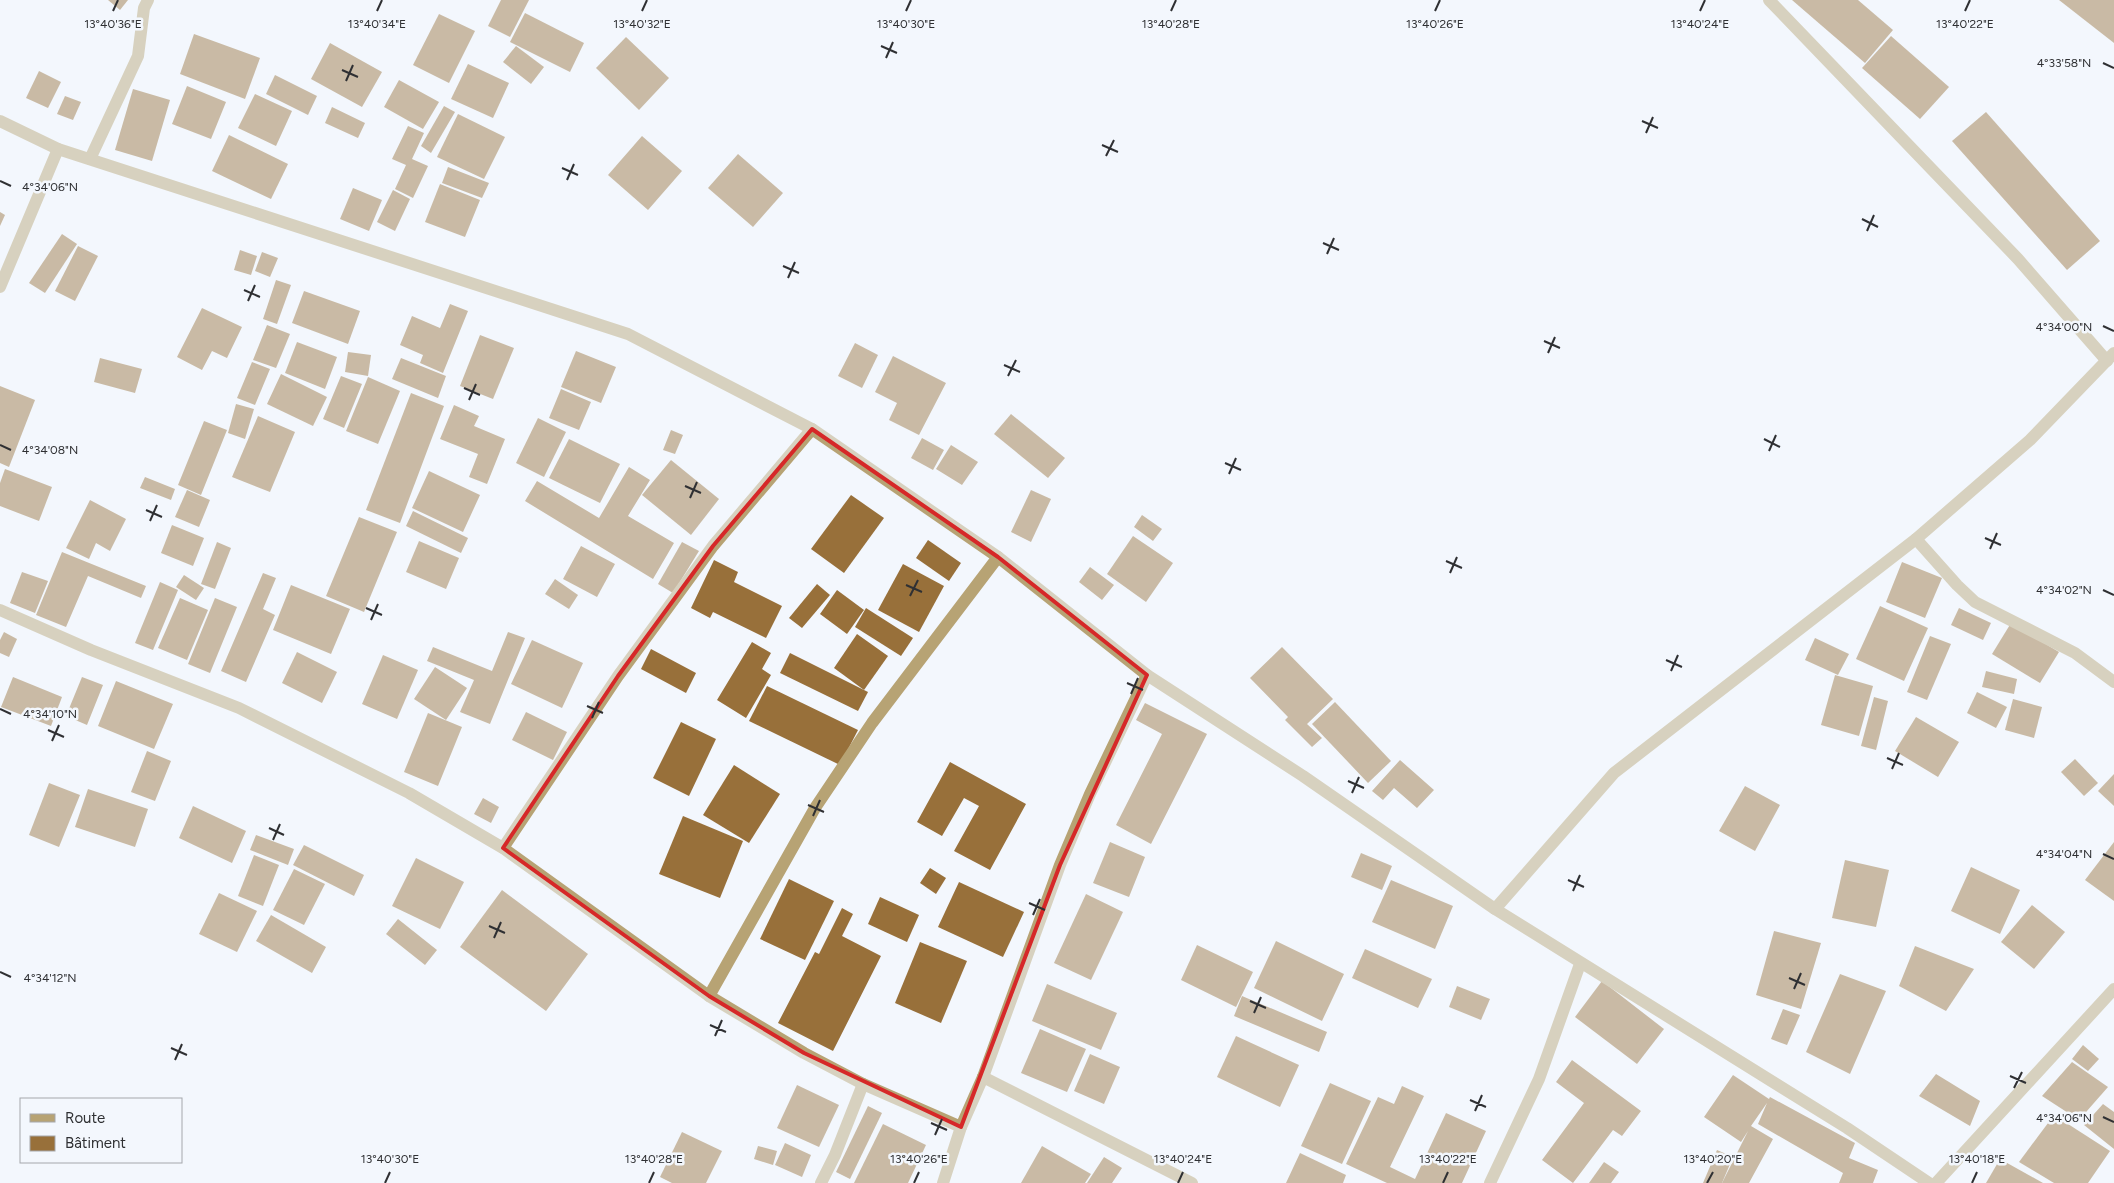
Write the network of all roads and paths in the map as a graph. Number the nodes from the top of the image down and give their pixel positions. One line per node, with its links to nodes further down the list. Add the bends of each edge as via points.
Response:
1 (148, 0): 5 (street, via 144,8 138,56)
2 (1769, 0): 7 (street)
3 (0, 121): 4 (street)
4 (58, 150): 5 (street); 6 (street)
5 (90, 159): 8 (street, via 628,334)
6 (0, 287)
7 (2110, 357): 9 (street, via 2030,440)
8 (812, 429): 10 (street); 14 (street, via 713,546 618,676)
9 (1916, 539): 13 (street, via 1976,602 2075,653); 15 (street, via 1614,773)
10 (998, 556): 12 (street); 18 (street, via 872,723 815,808)
11 (0, 610): 14 (street, via 239,708 409,793)
12 (1147, 674): 15 (street, via 1304,776); 19 (street, via 1060,865)
13 (2114, 682)
14 (503, 848): 18 (street)
15 (1495, 909): 16 (street)
16 (1580, 964): 25 (street, via 1539,1078); 26 (street, via 1847,1128)
17 (2114, 989): 27 (street)
18 (709, 996): 20 (street)
19 (983, 1077): 21 (street); 24 (street)
20 (863, 1084): 21 (street); 22 (street)
21 (961, 1127): 23 (street)
22 (821, 1183)
23 (943, 1183)
24 (1192, 1183)
25 (1490, 1183)
26 (1929, 1183)
27 (1936, 1183)

